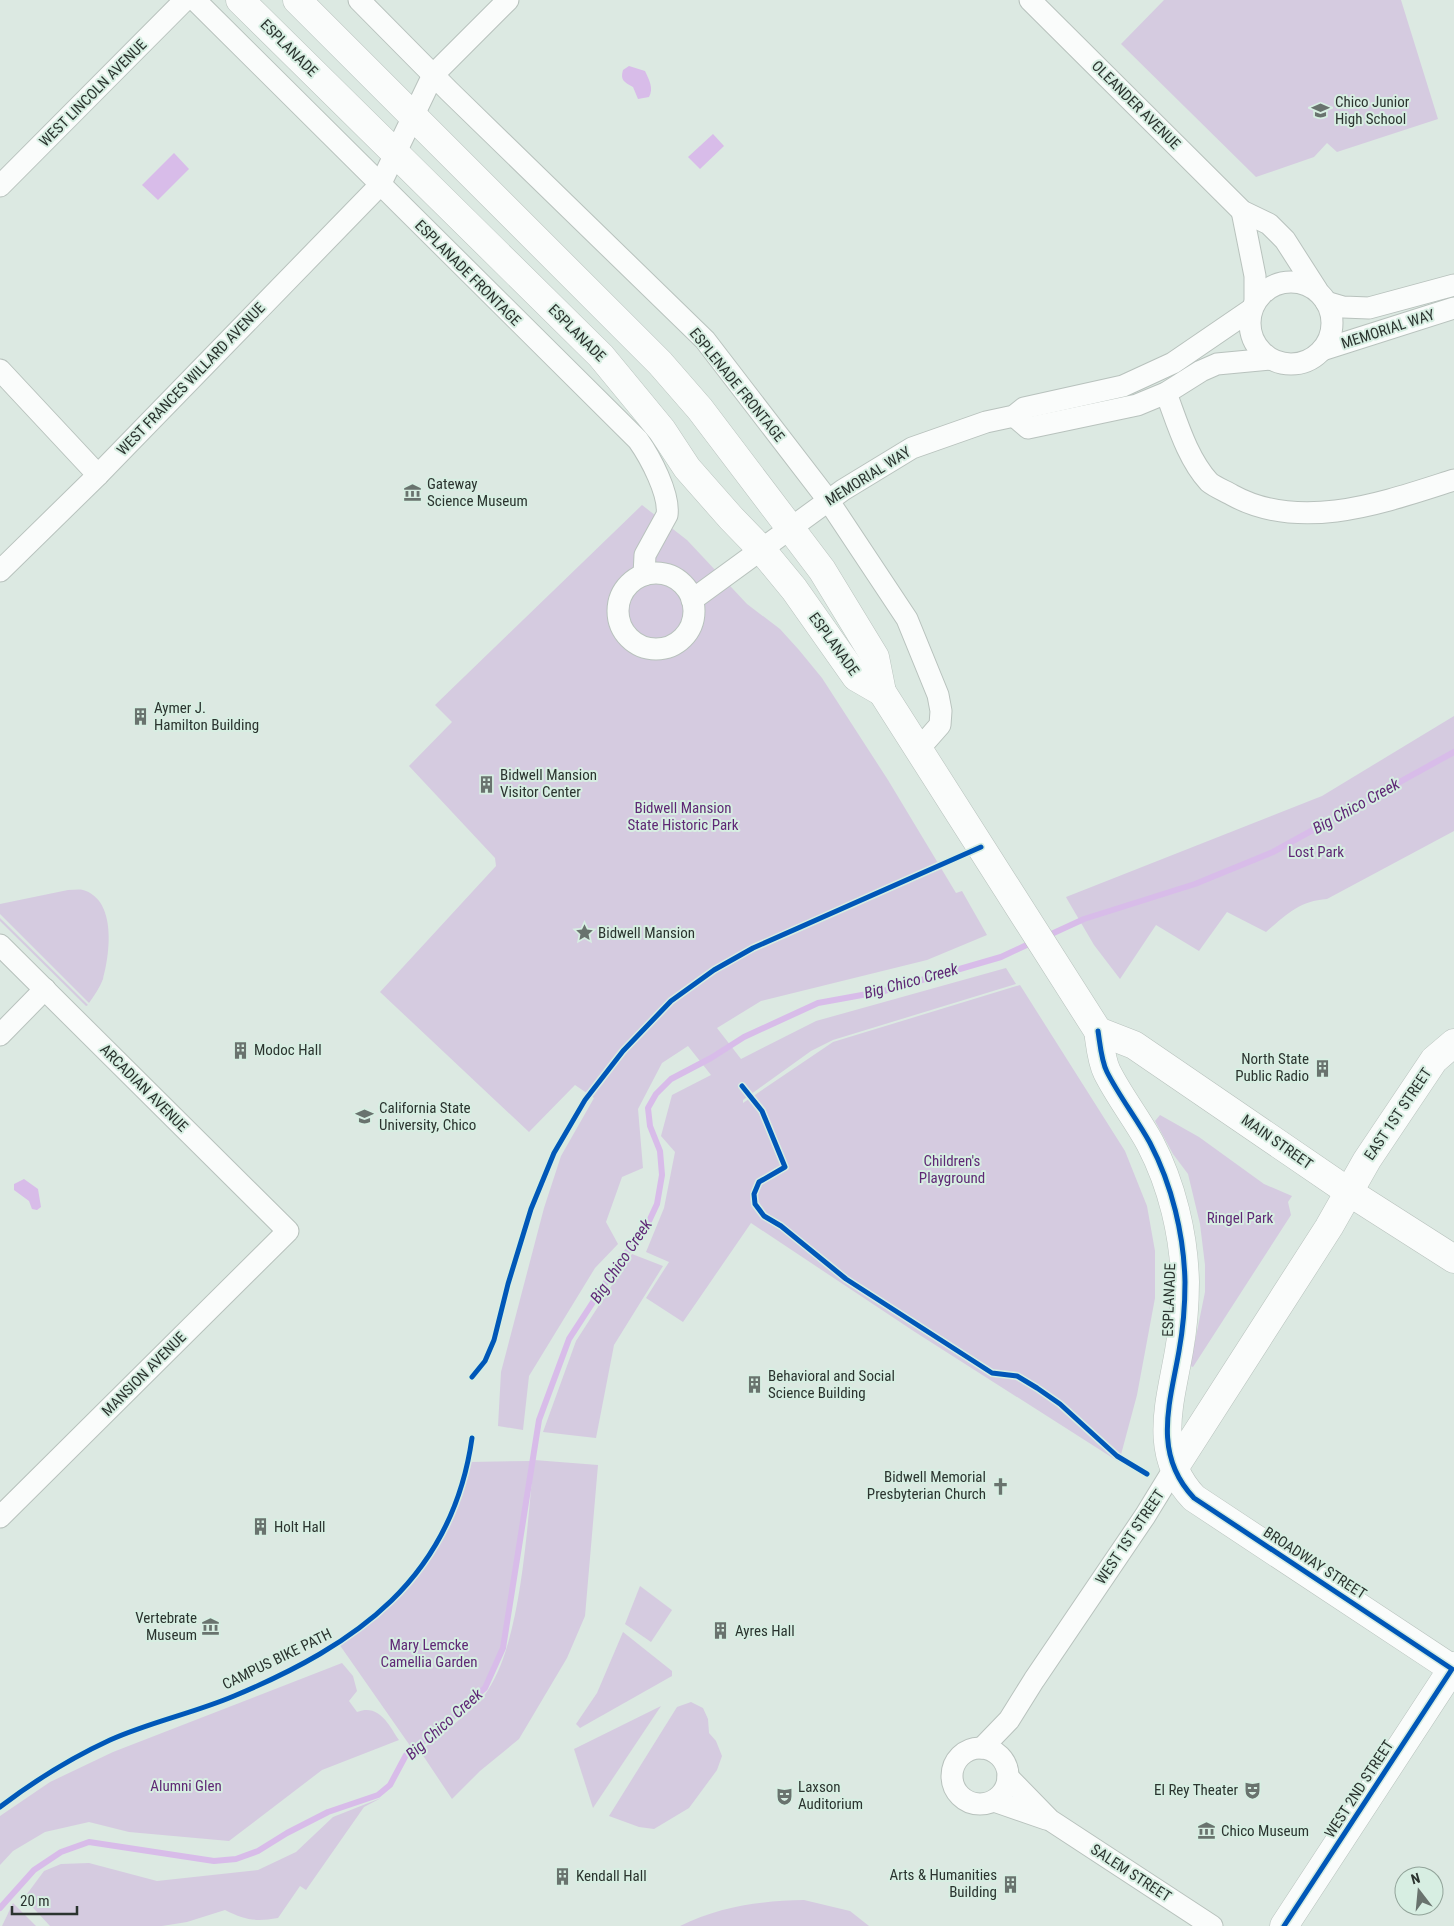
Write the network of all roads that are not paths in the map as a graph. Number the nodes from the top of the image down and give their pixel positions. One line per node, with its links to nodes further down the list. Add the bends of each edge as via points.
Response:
1 (185, 0): 12 (street, WEST LINCOLN AVENUE)
2 (195, 0): 11 (street, ESPLANADE FRONTAGE)
3 (240, 0): 10 (main road, ESPLANADE)
4 (297, 0): 9 (main road, ESPLANADE)
5 (359, 0): 8 (street)
6 (508, 0): 8 (street)
7 (1030, 0): 13 (street, OLEANDER AVENUE)
8 (433, 75): 9 (street, WEST FRANCES WILLARD AVENUE); 25 (street, ESPLENADE FRONTAGE, via 705,340)
9 (414, 116): 10 (street, WEST FRANCES WILLARD AVENUE); 26 (main road, ESPLANADE, via 660,362)
10 (396, 153): 11 (street, WEST FRANCES WILLARD AVENUE); 27 (main road, ESPLANADE, via 601,356 662,430 687,468)
11 (380, 185): 23 (street, WEST FRANCES WILLARD AVENUE); 29 (street, ESPLANADE FRONTAGE, via 646,451 668,508 645,556)
12 (0, 186)
13 (1242, 211): 15 (street, OLEANDER AVENUE, via 1268,224 1285,240); 16 (street, via 1255,276)
14 (1454, 285): 15 (street, MEMORIAL WAY, via 1369,308 1343,307)
15 (1321, 296): 16 (street, via 1301,282 1288,282 1275,285); 18 (street, via 1333,320)
16 (1254, 304): 19 (street, via 1251,332 1256,346); 22 (street, MEMORIAL WAY, via 1173,363 1122,386 1024,408)
17 (1454, 308): 18 (street, MEMORIAL WAY)
18 (1322, 350): 19 (street, via 1306,361 1294,364)
19 (1270, 359): 21 (street, via 1217,364)
20 (0, 370): 23 (street)
21 (1166, 393): 22 (street, via 1138,405 1028,428); 24 (street, via 1191,455 1210,483 1250,505 1298,513 1373,506)
22 (1014, 416): 25 (street, MEMORIAL WAY, via 986,422 912,448)
23 (98, 475): 28 (street, WEST FRANCES WILLARD AVENUE)
24 (1454, 480)
25 (828, 500): 26 (street, MEMORIAL WAY); 32 (street, ESPLENADE FRONTAGE, via 907,619 938,696 940,725)
26 (791, 528): 27 (street, MEMORIAL WAY); 31 (main road, ESPLANADE, via 842,600 875,656)
27 (761, 549): 30 (street, MEMORIAL WAY); 31 (main road, ESPLANADE, via 794,589 856,677)
28 (0, 571)
29 (644, 576): 30 (street, via 660,574 677,580); 30 (street, via 629,584 618,606 623,630 641,646 665,648 686,635 692,624)
30 (692, 600)
31 (882, 692): 32 (main road, ESPLANADE)
32 (918, 750): 35 (main road, ESPLANADE)
33 (0, 945): 34 (street, ARCADIAN AVENUE)
34 (45, 989): 36 (street); 39 (street, ARCADIAN AVENUE)
35 (1098, 1031): 38 (main road, MAIN STREET, via 1134,1045); 41 (main road, ESPLANADE, via 1106,1070 1161,1167 1180,1233 1185,1284 1180,1348 1166,1424)
36 (0, 1035)
37 (1454, 1043): 38 (main road, EAST 1ST STREET, via 1434,1060)
38 (1349, 1192): 40 (main road, MAIN STREET); 41 (main road, WEST 1ST STREET)
39 (288, 1230): 42 (street, MANSION AVENUE)
40 (1454, 1259)
41 (1175, 1467): 43 (main road, BROADWAY STREET, via 1182,1485 1194,1498); 44 (street, WEST 1ST STREET, via 1010,1720)
42 (0, 1517)
43 (1453, 1668): 49 (main road, WEST 2ND STREET)
44 (982, 1748): 45 (street, via 998,1755); 46 (street, via 964,1753 953,1768 952,1778 959,1795 966,1801 985,1804)
45 (1008, 1777): 46 (street, via 1006,1786); 47 (street, SALEM STREET)
46 (994, 1801): 47 (street, SALEM STREET)
47 (1050, 1820): 48 (street, SALEM STREET)
48 (1212, 1926)
49 (1284, 1926)

